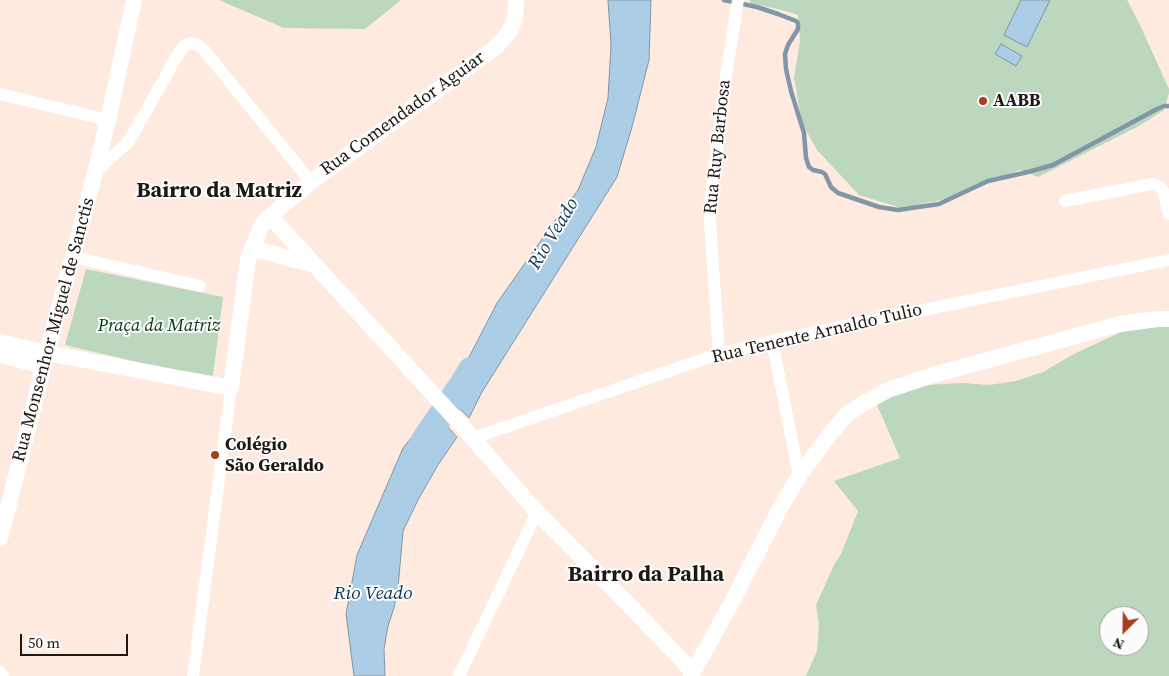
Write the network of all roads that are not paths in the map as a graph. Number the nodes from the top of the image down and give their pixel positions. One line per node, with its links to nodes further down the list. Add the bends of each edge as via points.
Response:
1 (134, 0): 5 (street, Rua Monsenhor Miguel de Sanctis)
2 (516, 0): 7 (street, Rua Comendador Aguiar, via 515,19 497,46)
3 (738, 0): 19 (street, Rua Ruy Barbosa, via 710,197)
4 (0, 94): 5 (street)
5 (108, 120): 6 (street, Rua Monsenhor Miguel de Sanctis)
6 (95, 173): 7 (street, via 129,141 180,51 191,43 204,50); 12 (street, Rua Monsenhor Miguel de Sanctis)
7 (311, 182): 10 (street, Rua Comendador Aguiar)
8 (1065, 202): 9 (street, via 1156,185 1163,191)
9 (1169, 214)
10 (270, 216): 11 (street, Rua Comendador Aguiar); 14 (street)
11 (252, 248): 14 (street); 22 (street, via 246,269)
12 (73, 257): 15 (street); 21 (street, Rua Monsenhor Miguel de Sanctis)
13 (1169, 260): 17 (street, Rua Tenente Arnaldo Tulio)
14 (314, 266): 23 (street)
15 (200, 286)
16 (1169, 319): 24 (street, via 1120,324 888,390 846,415)
17 (772, 340): 19 (street, Rua Tenente Arnaldo Tulio); 24 (street)
18 (0, 342): 21 (street)
19 (720, 354): 23 (street, Rua Tenente Arnaldo Tulio)
20 (0, 355): 21 (street)
21 (45, 360): 22 (street); 26 (street, Rua Monsenhor Miguel de Sanctis)
22 (231, 388): 30 (street)
23 (468, 432): 25 (street)
24 (799, 476): 28 (street)
25 (537, 512): 28 (street); 31 (street)
26 (0, 539)
27 (0, 672): 29 (street)
28 (692, 674)
29 (3, 676)
30 (193, 676)
31 (459, 676)

